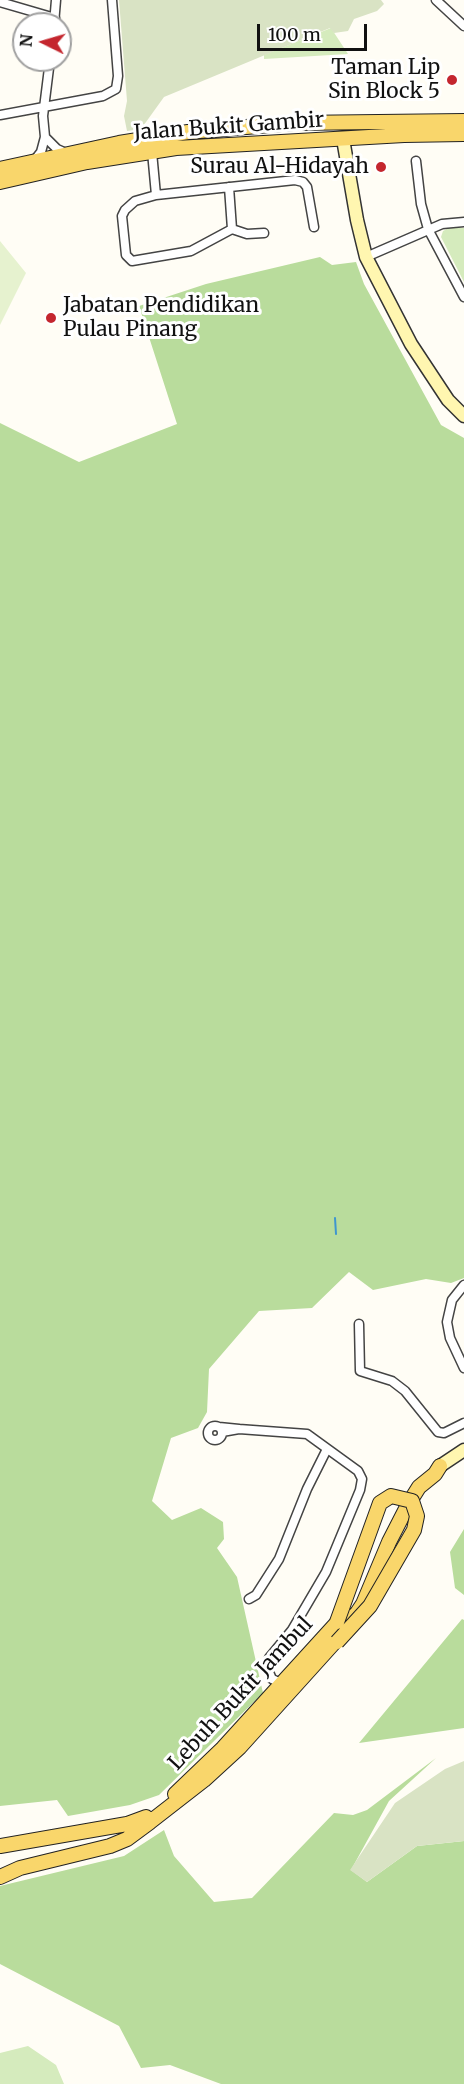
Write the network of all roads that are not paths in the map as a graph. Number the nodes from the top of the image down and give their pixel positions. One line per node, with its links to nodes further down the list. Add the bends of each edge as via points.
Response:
1 (112, 0): 7 (street, via 116,88 103,96)
2 (436, 0): 5 (street)
3 (0, 2): 4 (street)
4 (28, 12)
5 (464, 26)
6 (48, 72): 7 (street)
7 (44, 108): 8 (street); 13 (street)
8 (0, 115)
9 (368, 120): 10 (main road, Jalan Bukit Gambir); 11 (main road, Jalan Bukit Gambir); 14 (main road, via 346,130)
10 (464, 121)
11 (293, 123): 14 (main road, via 300,129 334,129); 16 (main road, Jalan Bukit Gambir, via 159,136)
12 (464, 134): 14 (main road, Jalan Bukit Gambir)
13 (45, 137): 16 (street); 18 (street)
14 (343, 139): 15 (main road, Jalan Bukit Gambir); 28 (main road)
15 (150, 152): 20 (main road, Jalan Bukit Gambir); 22 (street)
16 (69, 155): 18 (main road, Jalan Bukit Gambir)
17 (416, 161): 26 (street)
18 (33, 163): 19 (main road, Jalan Bukit Gambir)
19 (0, 169)
20 (0, 182)
21 (229, 187): 22 (street); 24 (street, via 303,182); 25 (street)
22 (156, 195): 25 (street, via 135,201 122,216 129,261 191,251)
23 (464, 222): 26 (street)
24 (314, 227)
25 (232, 229): 27 (street, via 247,234)
26 (428, 230): 28 (street); 29 (street)
27 (264, 233)
28 (366, 257): 30 (main road, via 411,344 437,385)
29 (464, 297)
30 (464, 417)
31 (464, 1285): 33 (street, via 452,1300 447,1322)
32 (359, 1324): 34 (street, via 360,1371 392,1381 405,1391 438,1432)
33 (464, 1368)
34 (464, 1423)
35 (220, 1430): 36 (street, via 302,1433)
36 (327, 1449): 39 (street, via 279,1559 256,1595); 42 (street, via 358,1471 362,1479 360,1490 326,1572 292,1630 269,1658 268,1670)
37 (464, 1450): 38 (main road, Lebuh Bukit Jambul)
38 (440, 1466): 40 (main road, Lebuh Bukit Jambul, via 425,1468 416,1479 363,1588); 41 (main road, Lebuh Bukit Jambul, via 409,1503 363,1604)
39 (249, 1599)
40 (337, 1623): 41 (main road, bridge, via 380,1503 391,1496 412,1501 417,1516 414,1530 370,1606); 42 (main road, Lebuh Bukit Jambul)
41 (337, 1642): 43 (main road, Lebuh Bukit Jambul, via 240,1747)
42 (281, 1683): 44 (main road, Lebuh Bukit Jambul, via 223,1748)
43 (204, 1780): 47 (main road, Lebuh Bukit Jambul, via 127,1839); 47 (main road, via 143,1837 111,1852)
44 (146, 1817): 45 (main road, via 127,1824); 46 (main road, Lebuh Bukit Jambul, via 107,1840)
45 (0, 1846)
46 (0, 1869)
47 (0, 1877)

